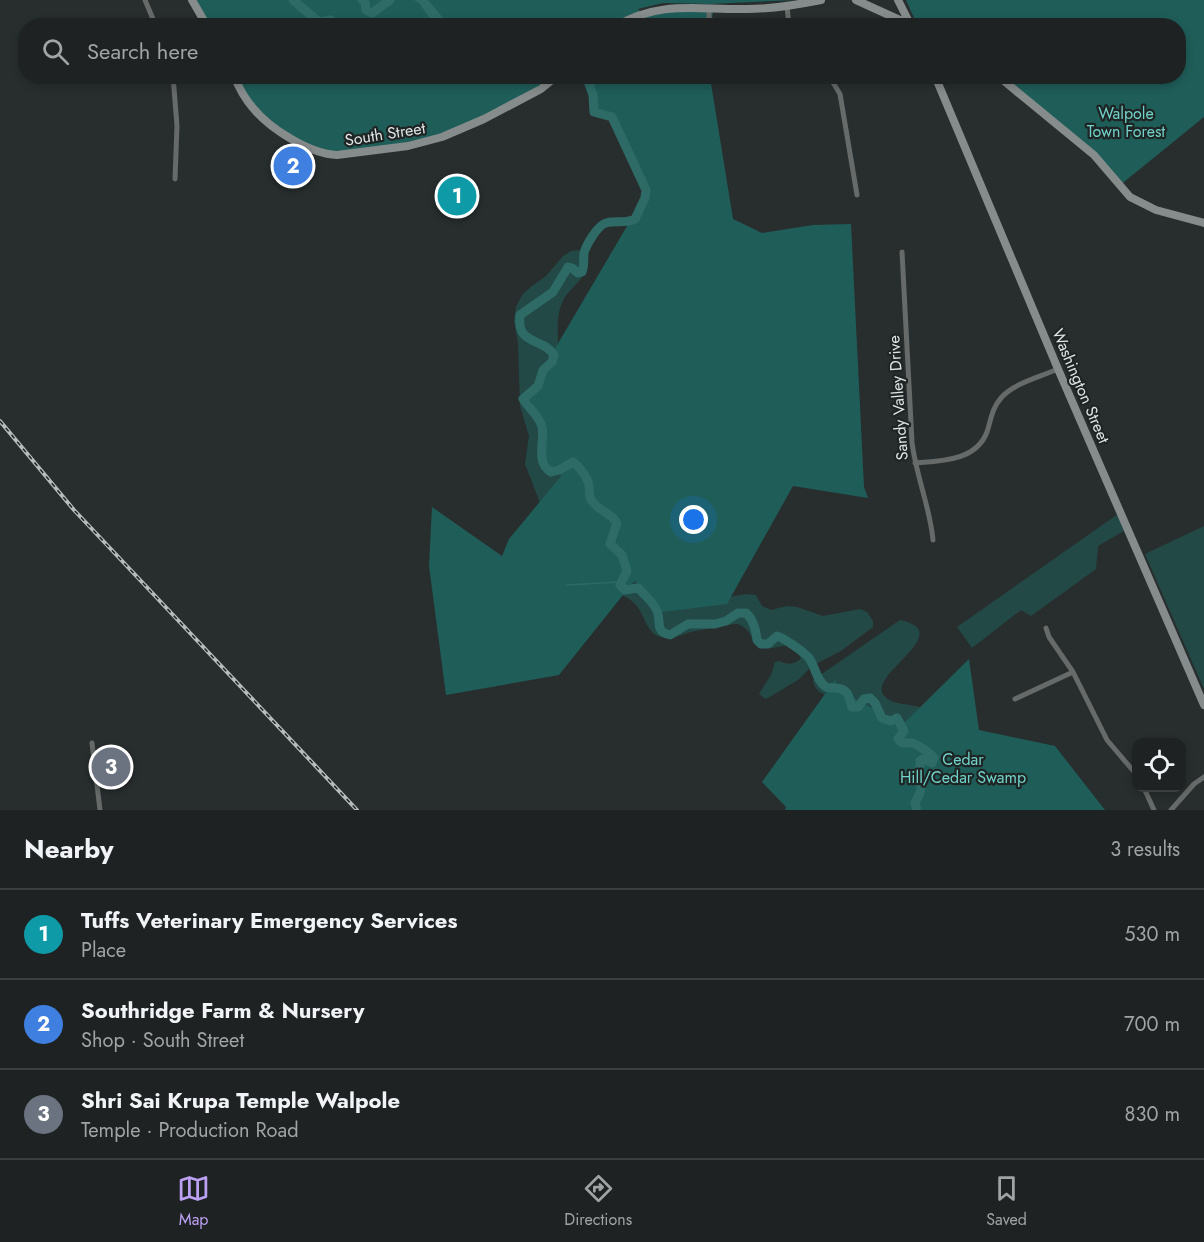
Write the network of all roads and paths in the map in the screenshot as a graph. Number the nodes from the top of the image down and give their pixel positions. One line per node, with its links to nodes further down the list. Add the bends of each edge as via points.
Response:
1 (145, 0): 8 (street)
2 (192, 0): 9 (street)
3 (821, 0): 6 (street)
4 (856, 0): 13 (street)
5 (898, 0): 14 (street)
6 (787, 6): 7 (street); 12 (street)
7 (709, 8): 10 (street, via 654,8); 11 (street)
8 (153, 18)
9 (202, 18)
10 (628, 18)
11 (709, 18)
12 (788, 18)
13 (896, 18)
14 (907, 18)
15 (173, 84): 21 (street, via 177,126)
16 (239, 84): 17 (street, South Street, via 265,120 311,149 337,155 442,138)
17 (545, 84)
18 (834, 84): 22 (street, via 840,94)
19 (938, 84): 25 (street, Washington Street)
20 (1008, 84): 23 (street, via 1094,155 1130,197 1155,210)
21 (175, 179)
22 (857, 195)
23 (1204, 223)
24 (902, 252): 26 (street, Sandy Valley Drive)
25 (1058, 369): 26 (street, via 1006,393 995,406 980,445 971,452); 31 (street, Washington Street)
26 (915, 464): 27 (street, Sandy Valley Drive)
27 (933, 540)
28 (1046, 628): 29 (street)
29 (1073, 672): 30 (street); 33 (street, via 1107,740)
30 (1015, 699)
31 (1204, 705)
32 (92, 743): 36 (street)
33 (1132, 768)
34 (1204, 777): 38 (street)
35 (1146, 792): 37 (street)
36 (100, 810)
37 (1154, 810)
38 (1171, 810)

